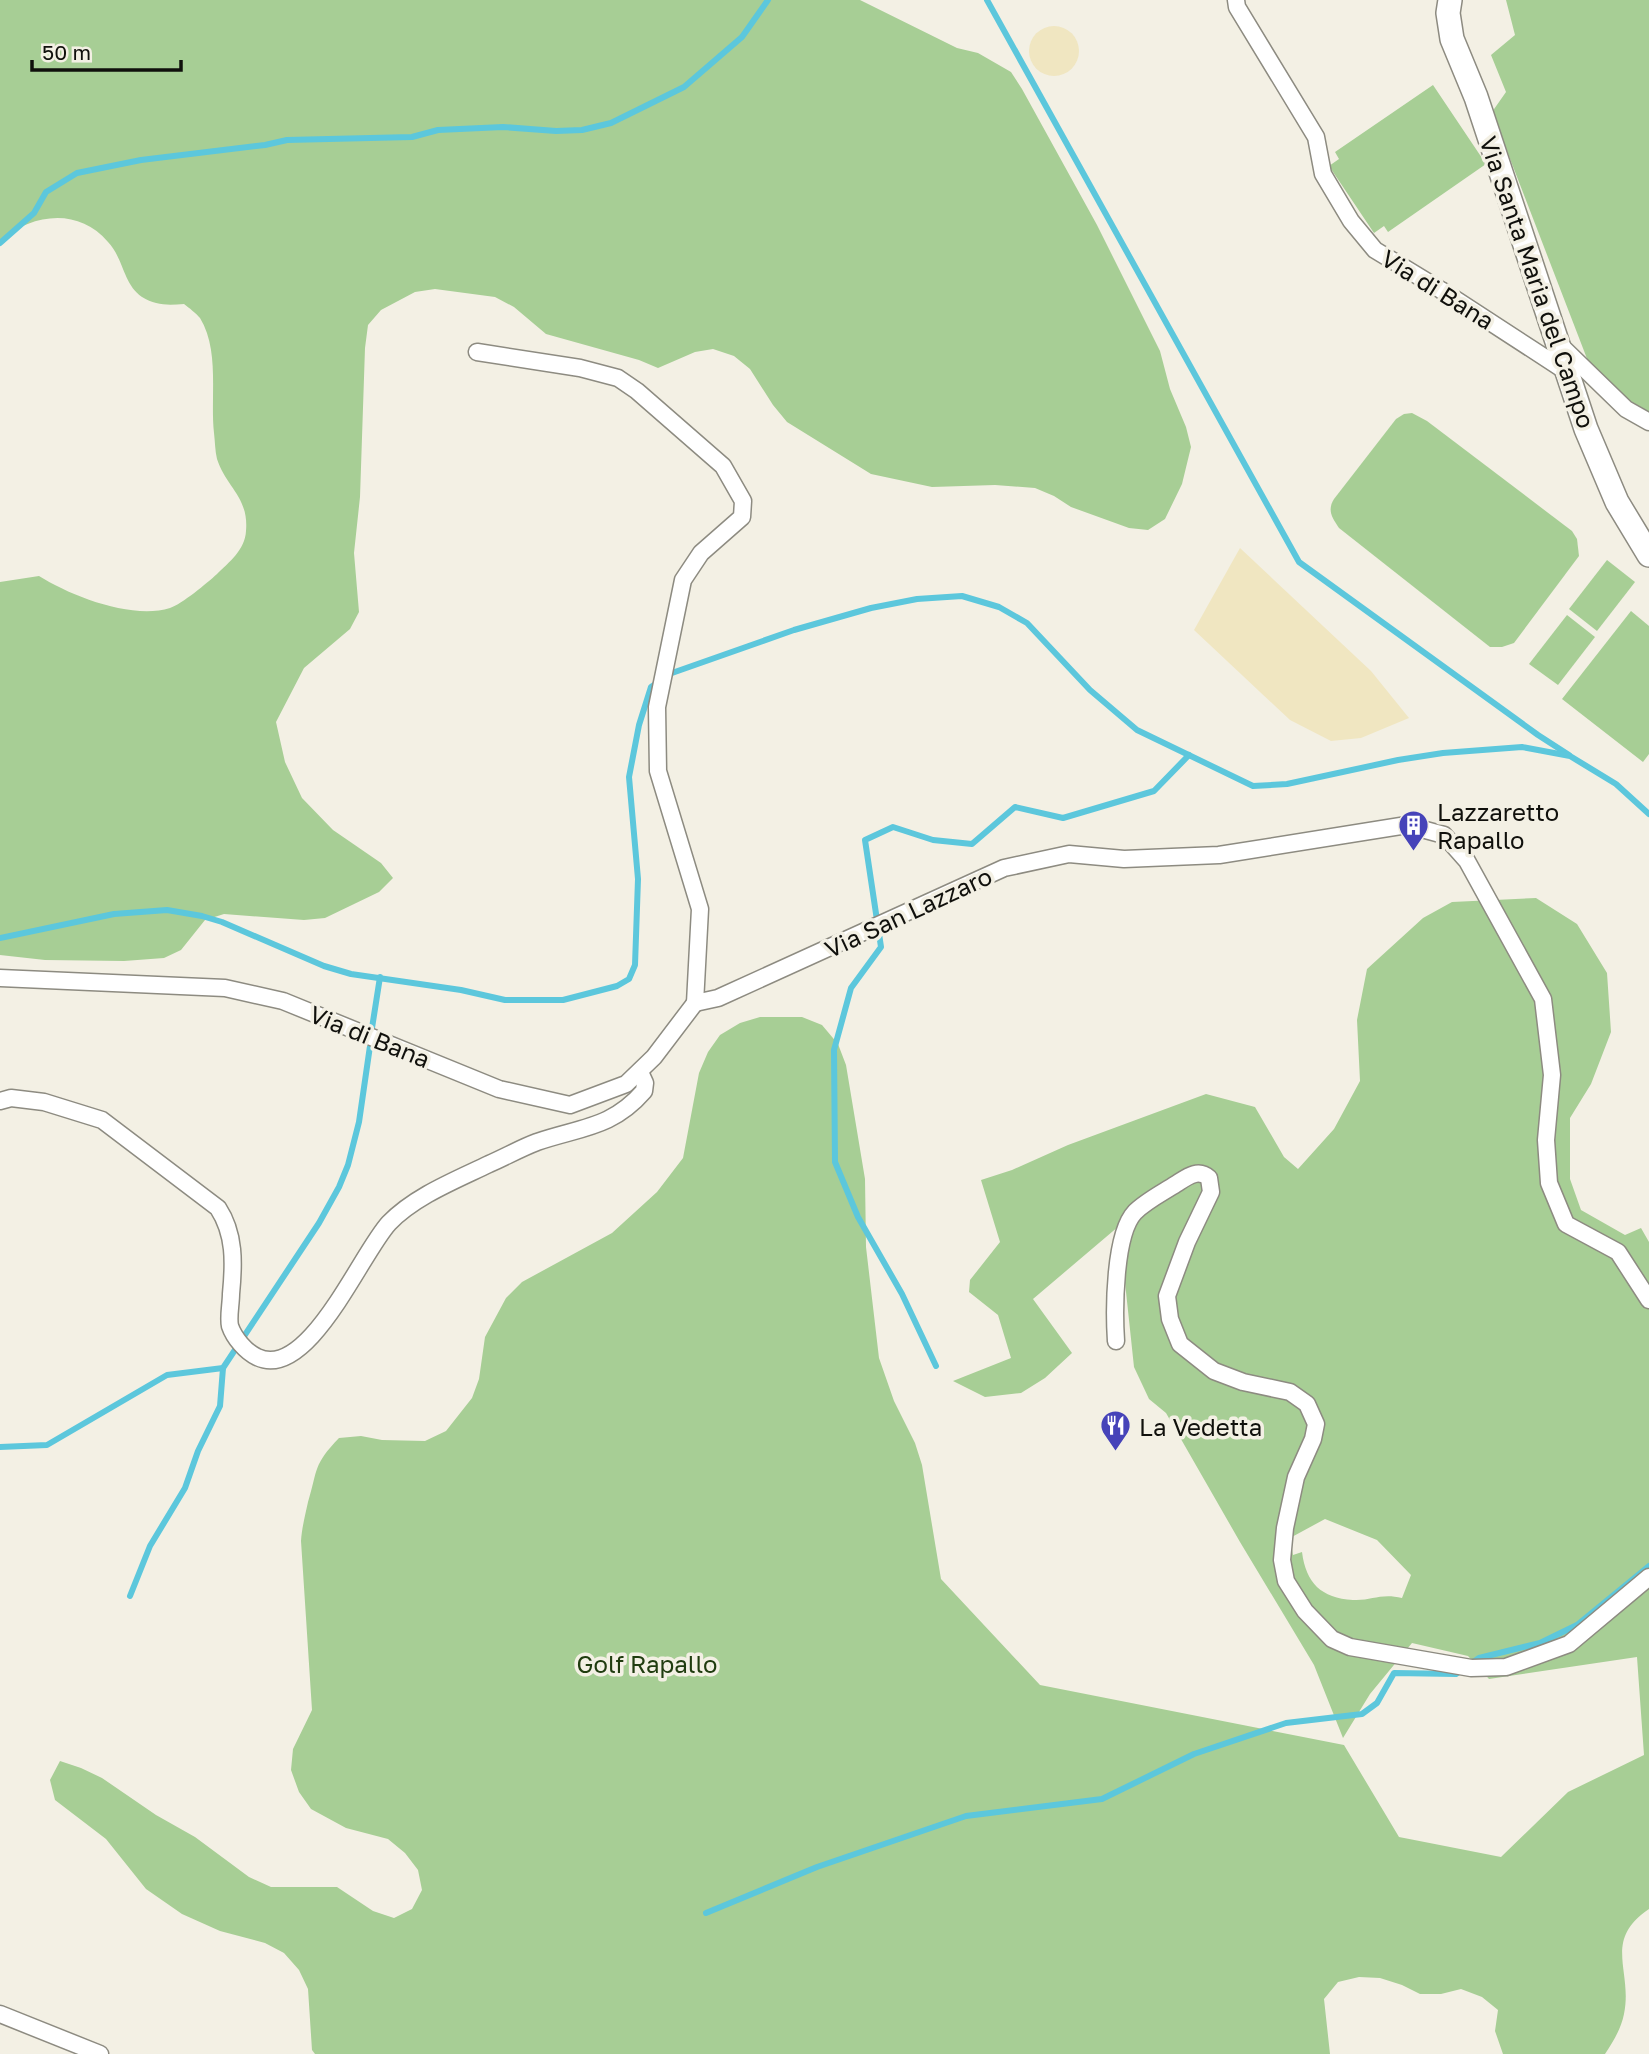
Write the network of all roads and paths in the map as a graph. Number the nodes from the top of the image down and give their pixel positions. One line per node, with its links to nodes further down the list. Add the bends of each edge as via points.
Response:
1 (1236, 0): 5 (street, Via di Bana, via 1317,137 1323,174 1351,222 1376,250)
2 (1450, 0): 3 (street, Via Santa Maria del Campo, via 1452,39 1476,97)
3 (1558, 342): 5 (street, Via Santa Maria del Campo); 6 (street, via 1626,409)
4 (478, 352): 9 (street, via 618,377 723,466 743,500 742,517 701,553 683,580 657,707 658,771 700,909)
5 (1567, 372): 7 (street, Via Santa Maria del Campo, via 1617,502)
6 (1649, 422)
7 (1649, 555)
8 (0, 978): 10 (street, Via di Bana, via 225,988 283,1001 499,1089 570,1105 626,1084)
9 (695, 1003): 10 (street, Via di Bana); 12 (street, Via San Lazzaro, via 718,998 1004,868 1069,854 1124,859 1219,855 1407,825 1444,835 1467,861 1543,999 1552,1075 1546,1140 1549,1183 1566,1224 1618,1252)
10 (640, 1072): 11 (street, via 644,1091 609,1121 533,1143 447,1184 390,1222 318,1331 301,1348 271,1362 240,1343 230,1325 232,1241 218,1208 102,1120 44,1102)
11 (0, 1101)
12 (1649, 1300)
13 (1116, 1341): 14 (street, via 1118,1263 1128,1224 1154,1198 1204,1173 1211,1192 1167,1296 1170,1319 1180,1344 1214,1371 1290,1392 1307,1404 1316,1424 1296,1476 1282,1560 1286,1581 1305,1611 1332,1639 1350,1647 1471,1668 1506,1667 1569,1644)
14 (1649, 1577)
15 (0, 2014): 16 (street)
16 (100, 2054)

